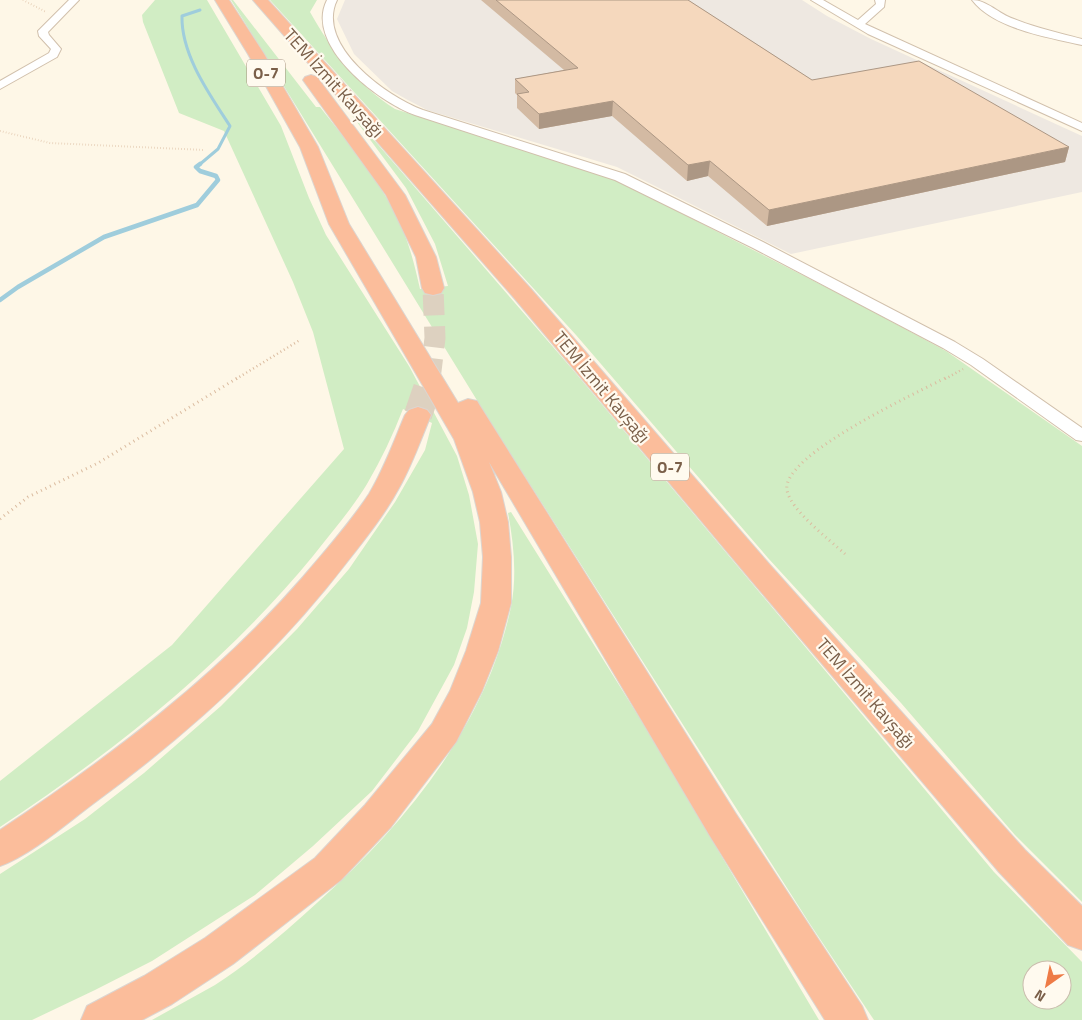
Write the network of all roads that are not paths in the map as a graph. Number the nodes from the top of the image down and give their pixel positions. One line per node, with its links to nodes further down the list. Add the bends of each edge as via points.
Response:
1 (74, 0): 11 (street, via 43,31 56,49 53,55)
2 (222, 0): 13 (highway, O-7)
3 (246, 0): 14 (highway, via 308,76 395,195 426,257)
4 (260, 0): 18 (highway, TEM İzmit Kavşağı / O-7, via 529,301 1012,861)
5 (332, 0): 16 (street, via 327,11 338,50 387,98 429,116 620,176 977,362)
6 (816, 0): 9 (street)
7 (880, 0): 9 (street, via 882,5)
8 (977, 0): 10 (street, via 987,10 1016,24)
9 (858, 25): 12 (street)
10 (1082, 42)
11 (0, 86)
12 (1082, 127)
13 (308, 147): 19 (highway, via 339,224 467,439 487,492 494,522 496,602 482,651 444,734 378,816 328,869 219,950 158,990); 20 (highway, O-7, via 723,825)
14 (433, 288)
15 (418, 414): 17 (highway, via 385,488 356,531 267,636 172,724 104,777)
16 (1082, 436)
17 (0, 850)
18 (1082, 932)
19 (101, 1020)
20 (848, 1020)

